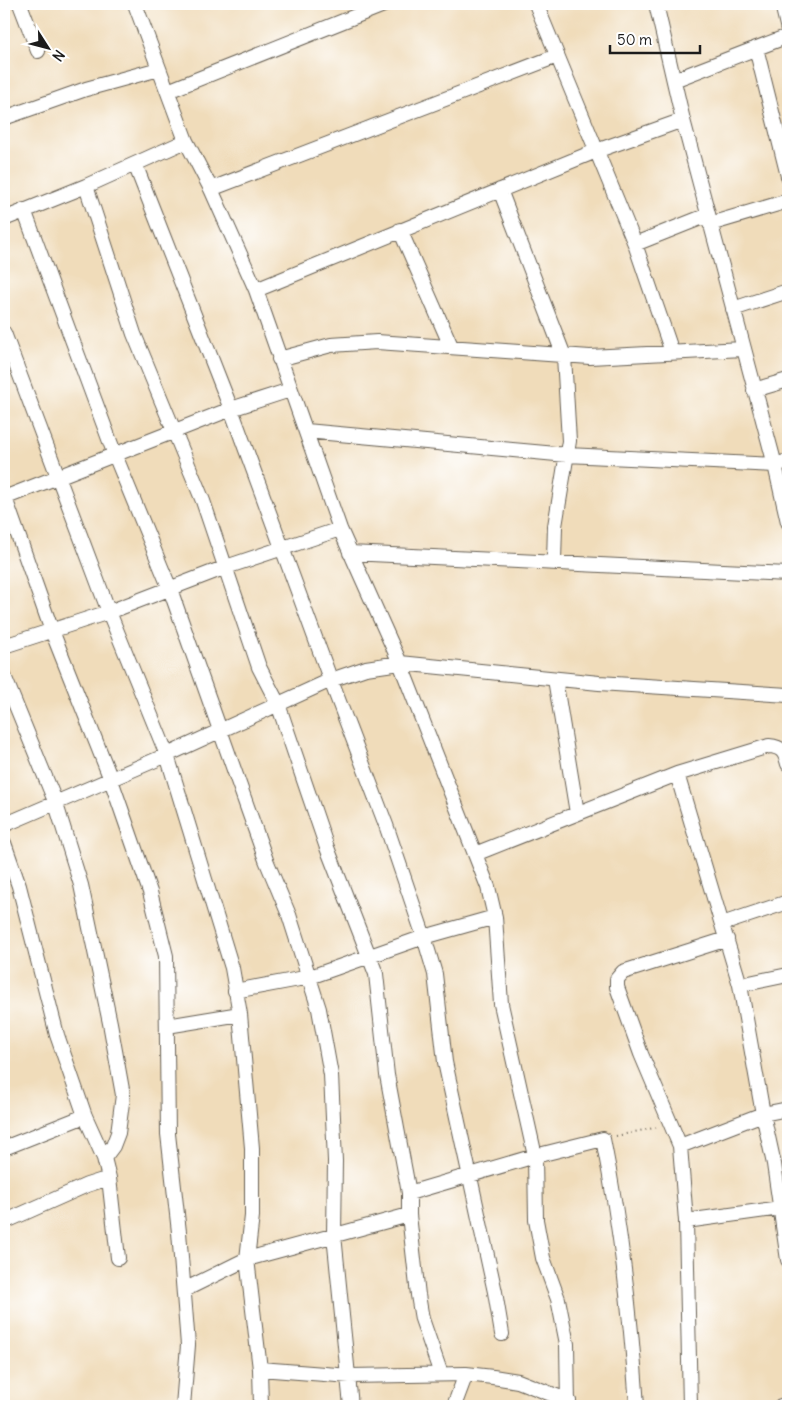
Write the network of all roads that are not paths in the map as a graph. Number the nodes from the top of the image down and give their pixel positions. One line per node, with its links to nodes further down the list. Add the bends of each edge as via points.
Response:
1 (20, 4): 10 (street)
2 (135, 4): 12 (street)
3 (386, 4): 14 (street)
4 (536, 4): 11 (street)
5 (658, 4): 13 (street)
6 (782, 4): 7 (street)
7 (788, 30)
8 (788, 36): 9 (street)
9 (756, 48): 13 (street); 20 (street)
10 (38, 51)
11 (557, 56): 18 (street); 22 (street)
12 (159, 69): 14 (street); 15 (street, via 86,88)
13 (674, 80): 16 (street)
14 (168, 91): 17 (street)
15 (4, 118)
16 (682, 120): 18 (street); 27 (street)
17 (186, 141): 19 (street); 22 (street)
18 (596, 151): 23 (street); 29 (street)
19 (134, 164): 21 (street); 42 (street)
20 (788, 176)
21 (86, 186): 25 (street); 44 (street, via 134,334)
22 (212, 189): 30 (street)
23 (500, 190): 28 (street); 37 (street)
24 (788, 201): 27 (street)
25 (24, 210): 26 (street); 45 (street)
26 (4, 218)
27 (709, 219): 29 (street); 32 (street)
28 (400, 230): 30 (street); 34 (street)
29 (634, 244): 36 (street)
30 (256, 290): 38 (street)
31 (788, 291): 32 (street)
32 (733, 310): 35 (street)
33 (5, 342): 48 (street)
34 (451, 346): 37 (street); 38 (street, via 347,343)
35 (743, 348): 36 (street); 41 (street)
36 (672, 352): 37 (street)
37 (564, 356): 46 (street, via 570,441)
38 (279, 359): 40 (street)
39 (788, 380): 41 (street)
40 (290, 390): 42 (street); 43 (street)
41 (754, 390): 47 (street)
42 (231, 409): 44 (street); 52 (street)
43 (306, 431): 46 (street); 51 (street)
44 (173, 432): 45 (street); 55 (street, via 203,501)
45 (116, 455): 48 (street); 57 (street)
46 (567, 456): 47 (street); 54 (street, via 555,526)
47 (782, 463): 50 (street)
48 (58, 478): 49 (street); 58 (street)
49 (4, 498): 59 (street)
50 (788, 522)
51 (340, 529): 52 (street); 53 (street)
52 (282, 549): 55 (street); 64 (street)
53 (350, 553): 54 (street); 61 (street)
54 (554, 561): 56 (street)
55 (226, 567): 57 (street); 66 (street, via 259,667)
56 (788, 574)
57 (170, 589): 58 (street); 67 (street)
58 (110, 612): 59 (street); 68 (street)
59 (52, 630): 60 (street); 71 (street)
60 (4, 646)
61 (400, 663): 63 (street); 64 (street, via 366,668); 76 (street)
62 (4, 676): 72 (street)
63 (555, 679): 65 (street); 73 (street)
64 (331, 680): 66 (street); 80 (street)
65 (788, 695)
66 (278, 704): 67 (street); 82 (street)
67 (221, 729): 68 (street); 84 (street)
68 (167, 754): 71 (street); 86 (street, via 232,968)
69 (788, 764): 70 (street, via 784,752 777,746 769,746)
70 (677, 774): 73 (street); 79 (street)
71 (110, 777): 72 (street); 88 (street, via 150,892 166,956)
72 (55, 801): 74 (street); 95 (street, via 81,885 123,1095 118,1132)
73 (578, 813): 76 (street)
74 (4, 825)
75 (4, 843): 91 (street, via 19,886 57,1035)
76 (475, 854): 78 (street)
77 (788, 902): 79 (street)
78 (495, 917): 80 (street); 94 (street, via 502,1004)
79 (722, 924): 81 (street)
80 (424, 937): 82 (street); 96 (street, via 435,974 445,1062)
81 (727, 939): 85 (street); 92 (street, via 623,972 617,979 617,988)
82 (368, 955): 84 (street); 98 (street, via 376,974 387,1075)
83 (788, 974): 85 (street)
84 (310, 977): 86 (street); 103 (street, via 332,1075)
85 (740, 985): 90 (street)
86 (235, 991): 87 (street)
87 (240, 1014): 88 (street); 105 (street, via 252,1148 252,1216)
88 (167, 1026): 107 (street, via 168,1134)
89 (788, 1109): 90 (street)
90 (763, 1114): 92 (street); 99 (street)
91 (85, 1116): 93 (street); 95 (street)
92 (680, 1146): 101 (street)
93 (4, 1148)
94 (535, 1156): 96 (street); 113 (street, via 536,1220 567,1344); 119 (street, via 603,1139 630,1312)
95 (104, 1158): 97 (street)
96 (470, 1175): 98 (street); 108 (street)
97 (108, 1178): 102 (street, via 87,1184); 104 (street)
98 (409, 1193): 100 (street)
99 (784, 1208): 101 (street); 106 (street)
100 (409, 1214): 103 (street); 110 (street, via 422,1319)
101 (686, 1221): 120 (street)
102 (4, 1222)
103 (334, 1235): 105 (street); 112 (street)
104 (118, 1258)
105 (247, 1259): 107 (street); 109 (street)
106 (788, 1260)
107 (184, 1290): 115 (street, via 188,1345)
108 (502, 1334)
109 (260, 1369): 112 (street); 116 (street)
110 (441, 1374): 111 (street); 112 (street)
111 (466, 1374): 113 (street, via 518,1381); 118 (street)
112 (350, 1376): 117 (street)
113 (568, 1404)
114 (788, 1405): 121 (street)
115 (183, 1406)
116 (261, 1406)
117 (351, 1406)
118 (454, 1406)
119 (637, 1406)
120 (690, 1406)
121 (781, 1406)

